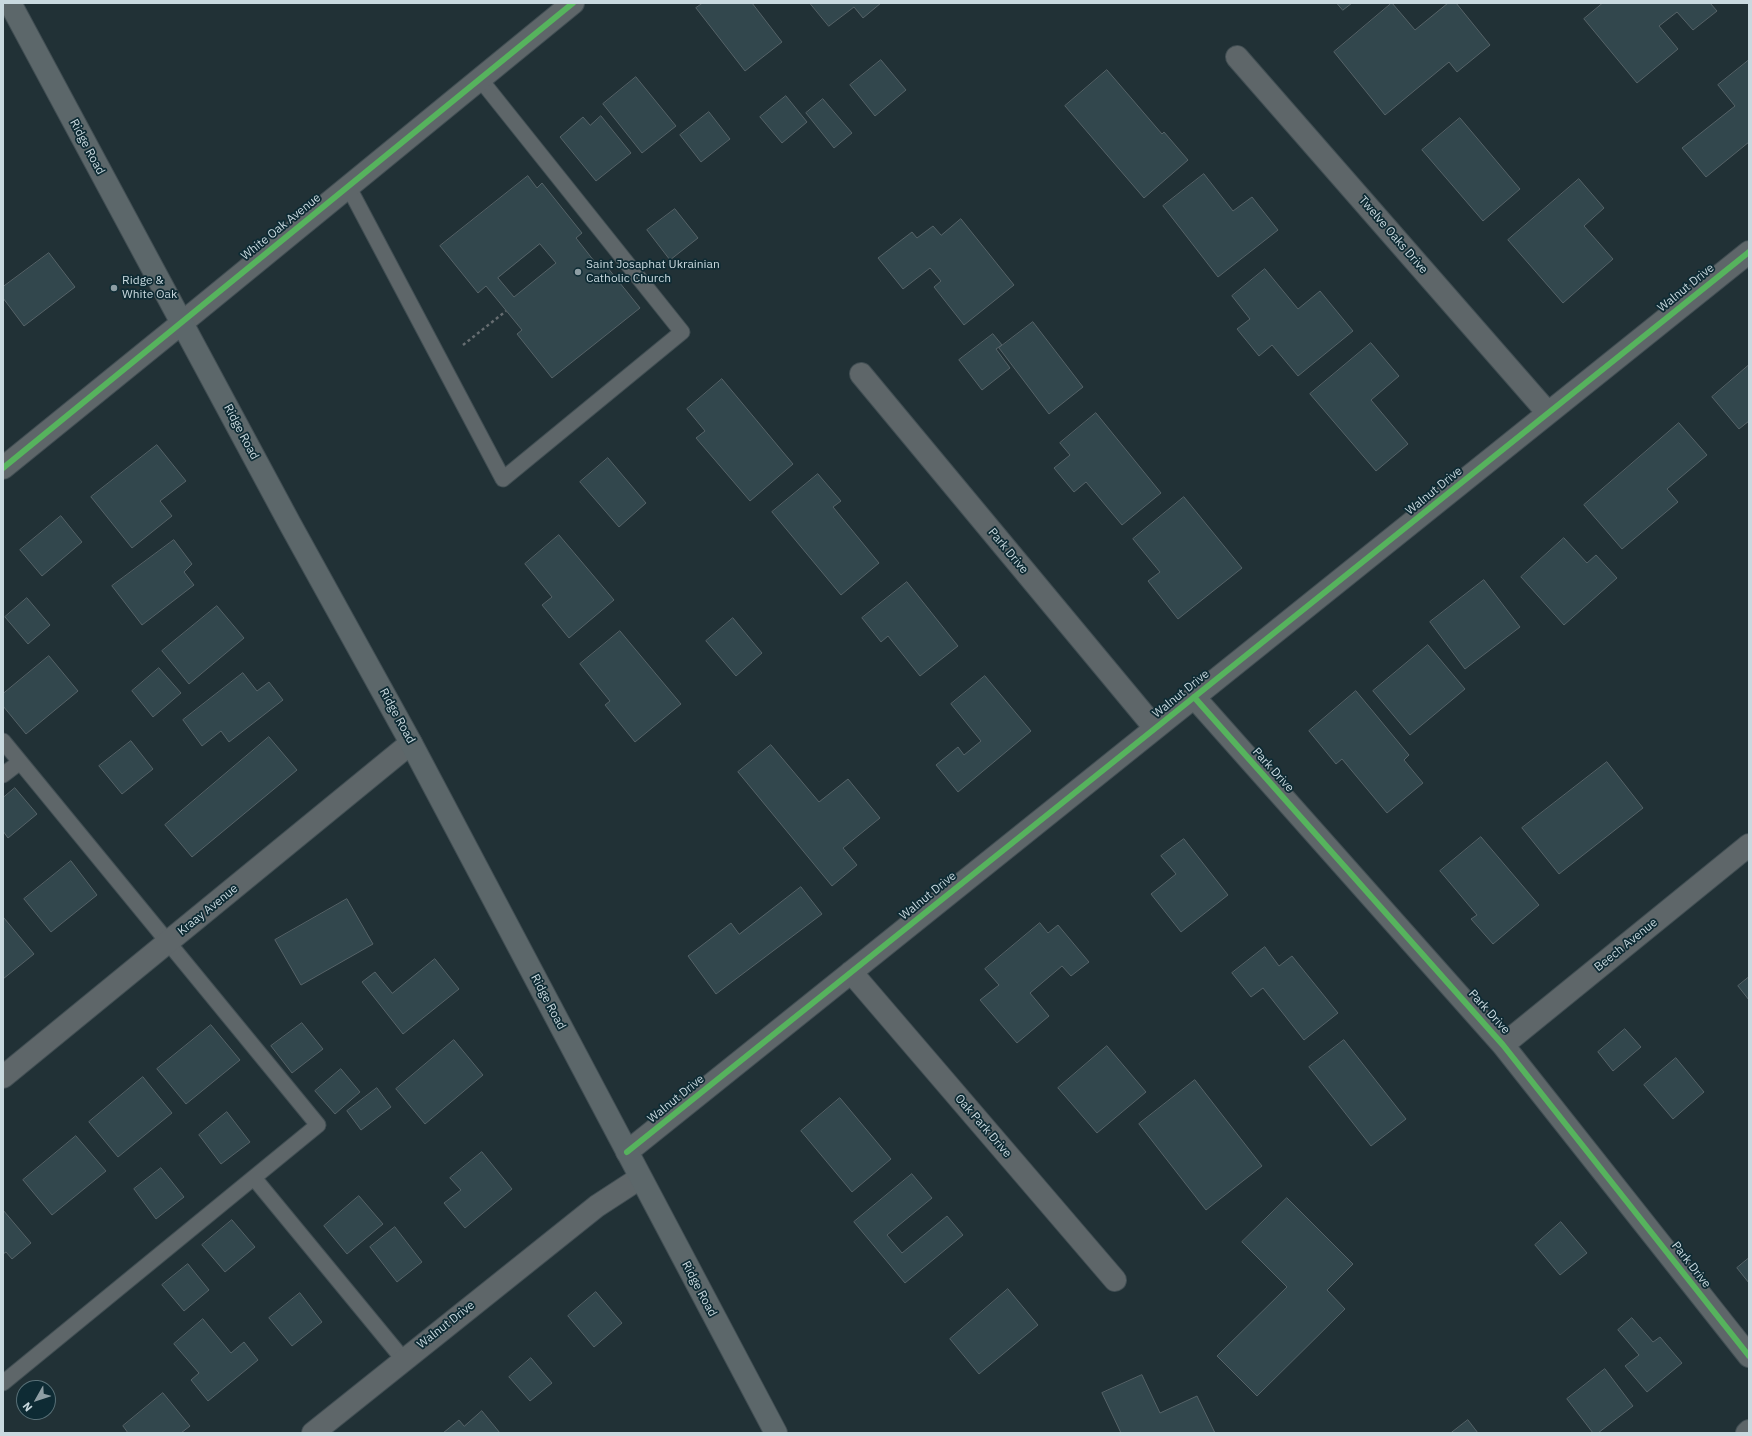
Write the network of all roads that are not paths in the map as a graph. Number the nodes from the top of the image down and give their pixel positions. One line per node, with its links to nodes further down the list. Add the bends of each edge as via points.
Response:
1 (10, 3): 7 (main road, Ridge Road)
2 (573, 3): 4 (street, White Oak Avenue)
3 (1237, 57): 9 (street, Twelve Oaks Drive)
4 (480, 79): 5 (street, White Oak Avenue); 5 (lane, via 682,332 503,479)
5 (348, 186): 7 (street, White Oak Avenue)
6 (1749, 252): 9 (street, Walnut Drive)
7 (183, 322): 10 (street, White Oak Avenue); 14 (main road, Ridge Road, via 294,531)
8 (861, 374): 12 (street, Park Drive)
9 (1548, 413): 11 (street, Walnut Drive)
10 (3, 468)
11 (1194, 697): 12 (street, Walnut Drive); 20 (street, Park Drive)
12 (1155, 728): 19 (street, Walnut Drive)
13 (3, 742): 15 (lane)
14 (412, 743): 18 (street, Kraay Avenue); 22 (main road, Ridge Road)
15 (20, 762): 16 (lane); 18 (lane)
16 (3, 776)
17 (1749, 845): 20 (street, Beech Avenue)
18 (168, 942): 21 (street, Kraay Avenue); 23 (lane, via 318,1125)
19 (851, 972): 22 (street, Walnut Drive); 25 (street, Oak Park Drive)
20 (1503, 1045): 26 (street, Park Drive)
21 (3, 1077)
22 (627, 1152): 24 (main road, Ridge Road)
23 (254, 1178): 27 (lane); 28 (lane)
24 (640, 1178): 27 (street, Walnut Drive, via 597,1206); 31 (main road, Ridge Road)
25 (1115, 1280)
26 (1749, 1356)
27 (404, 1359): 30 (street, Walnut Drive)
28 (3, 1383)
29 (1749, 1431): 32 (street)
30 (312, 1433)
31 (776, 1433)
32 (1746, 1433)

